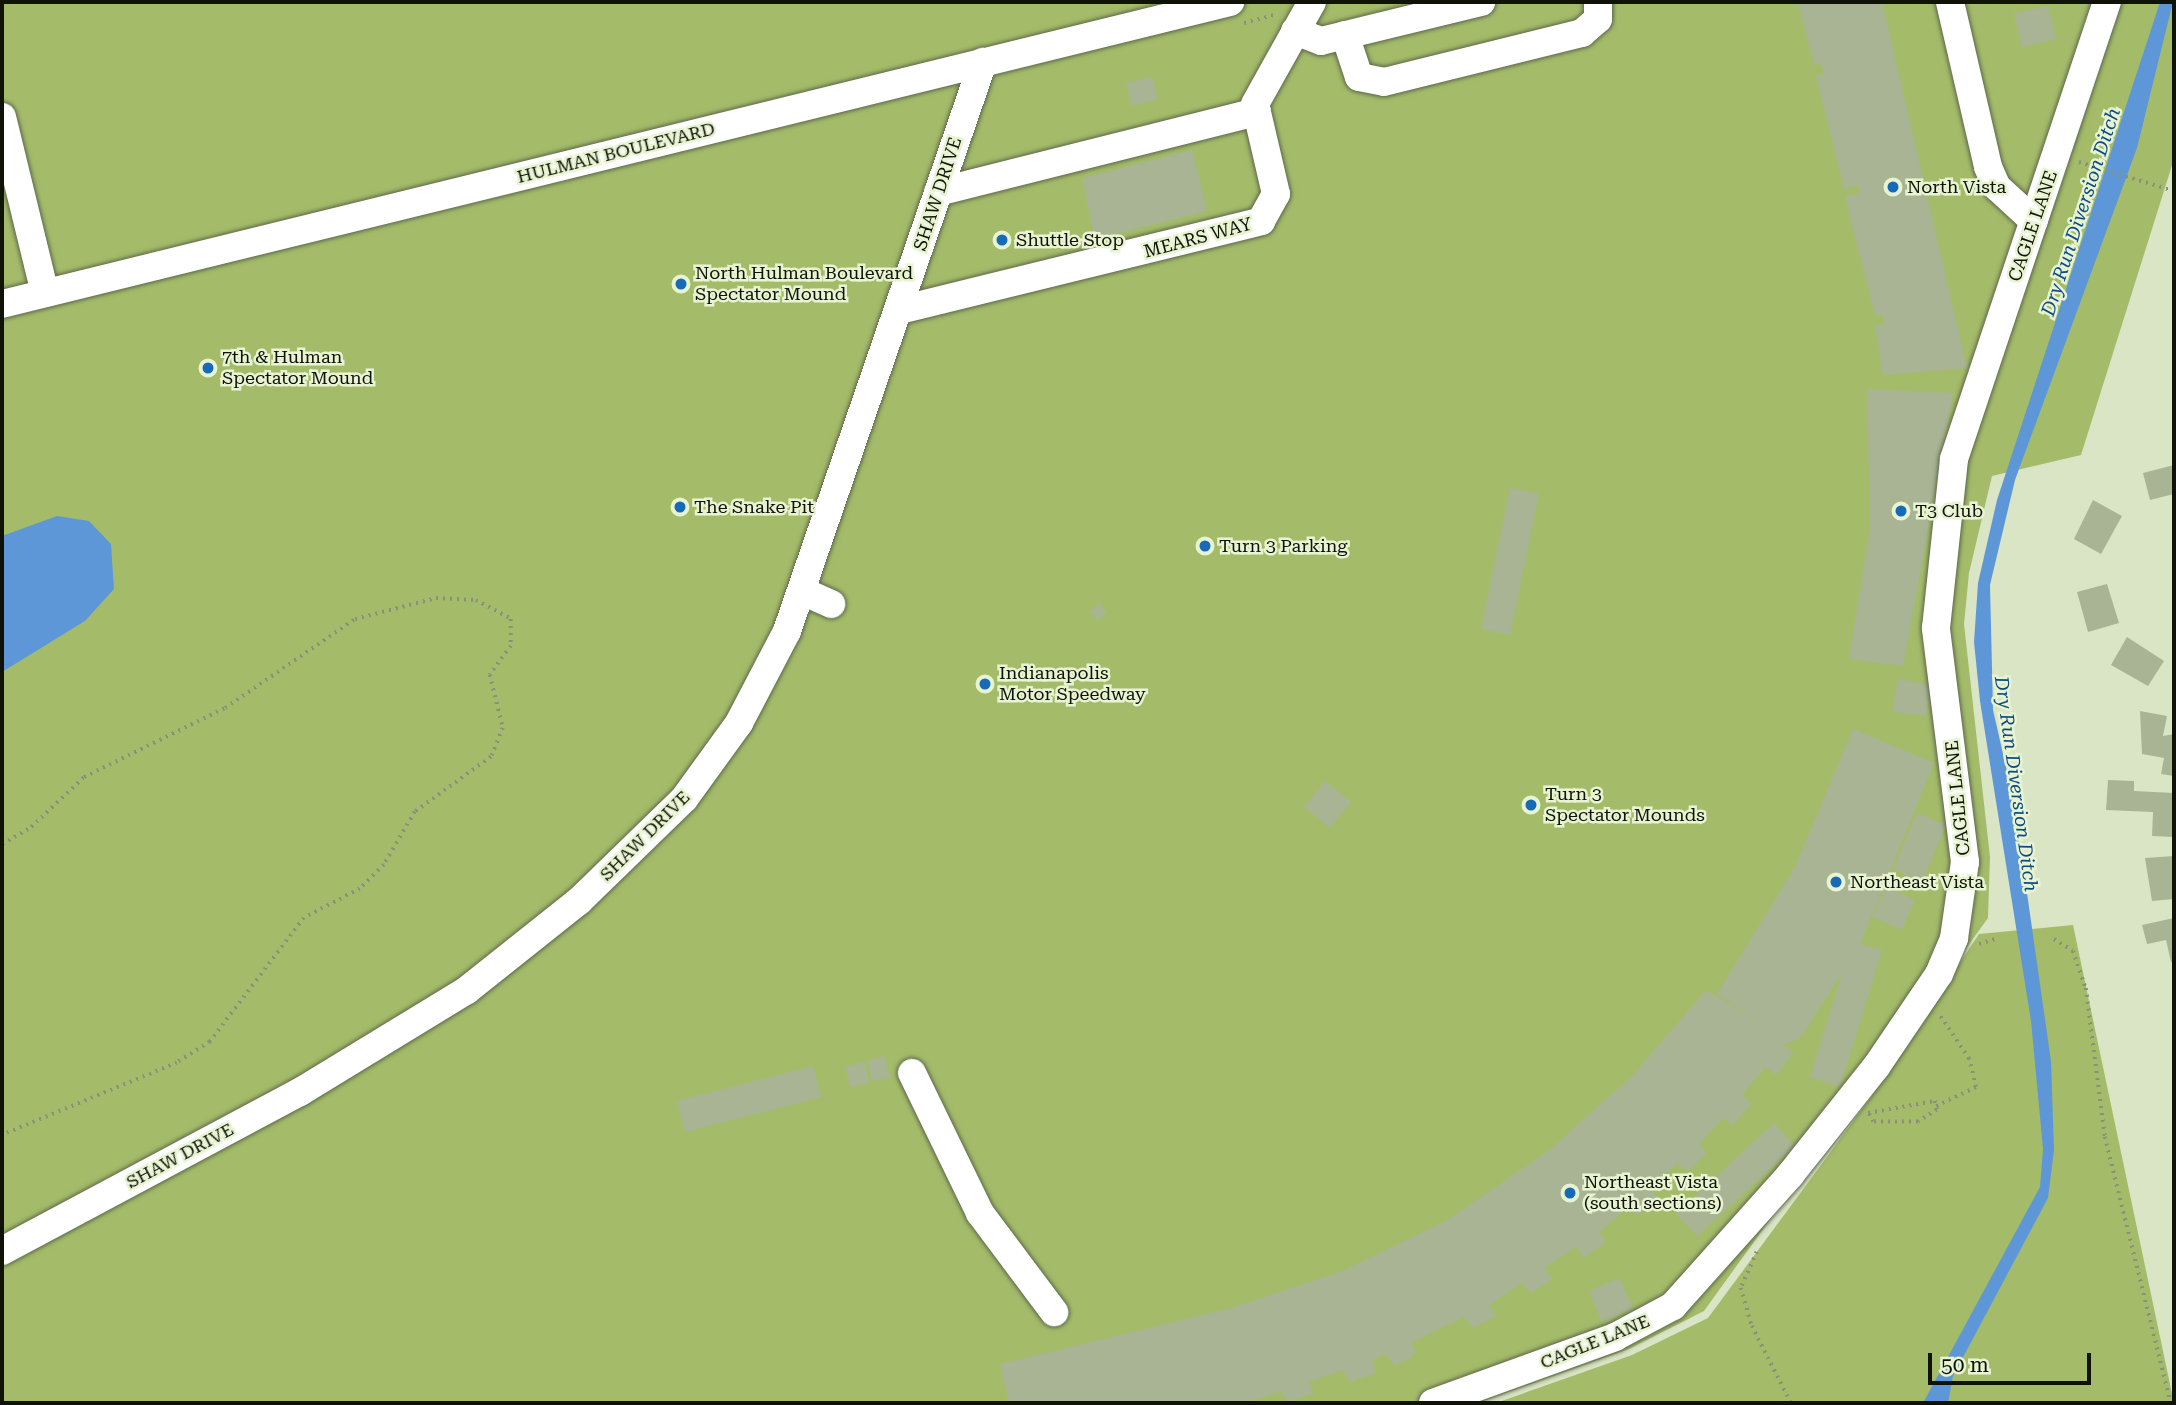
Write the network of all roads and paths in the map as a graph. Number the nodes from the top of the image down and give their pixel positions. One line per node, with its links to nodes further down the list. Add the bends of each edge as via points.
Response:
1 (1230, 2): 9 (street, HULMAN BOULEVARD)
2 (1312, 2): 7 (street, MEARS WAY)
3 (1481, 2): 8 (street)
4 (1598, 2): 8 (street, via 1598,19 1582,33 1384,82 1359,77)
5 (1950, 2): 15 (street, via 1988,167 1997,187)
6 (2107, 2): 15 (street, CAGLE LANE)
7 (1295, 31): 8 (street, via 1321,41); 10 (street, MEARS WAY, via 1260,88)
8 (1345, 35)
9 (983, 62): 14 (street, SHAW DRIVE); 16 (street, HULMAN BOULEVARD)
10 (1257, 112): 14 (street); 18 (street, MEARS WAY, via 1276,194 1261,221)
11 (2, 117): 16 (street)
12 (2079, 161): 13 (path)
13 (2174, 191)
14 (938, 192): 18 (street, SHAW DRIVE)
15 (2034, 221): 34 (street, CAGLE LANE, via 1955,456 1936,583 1965,862 1954,938 1939,974 1807,1154 1673,1306 1615,1337)
16 (45, 293): 17 (street, HULMAN BOULEVARD)
17 (2, 304)
18 (900, 310): 19 (street, SHAW DRIVE)
19 (802, 591): 20 (street); 32 (street, SHAW DRIVE, via 739,723 684,799 530,942 384,1043)
20 (831, 604)
21 (2, 844): 30 (path, via 31,827 84,777 225,708 355,619 436,598 476,600 511,619 511,646 490,675 503,728 491,757 415,812 384,864 360,889 304,918 210,1042 177,1063)
22 (1994, 939): 24 (path)
23 (2054, 939): 36 (path, via 2073,951 2087,988 2105,1137)
24 (1973, 948)
25 (1940, 1009): 27 (path, via 1940,1020 1969,1059 1976,1087)
26 (912, 1073): 33 (street, via 980,1213)
27 (1936, 1106): 28 (path, via 1918,1122); 28 (path, via 1868,1112)
28 (1871, 1117): 29 (path)
29 (1862, 1127)
30 (2, 1135)
31 (1762, 1245): 35 (path, via 1745,1268 1741,1288 1752,1326)
32 (2, 1251)
33 (1054, 1312)
34 (1433, 1403)
35 (1791, 1403)
36 (2171, 1403)

